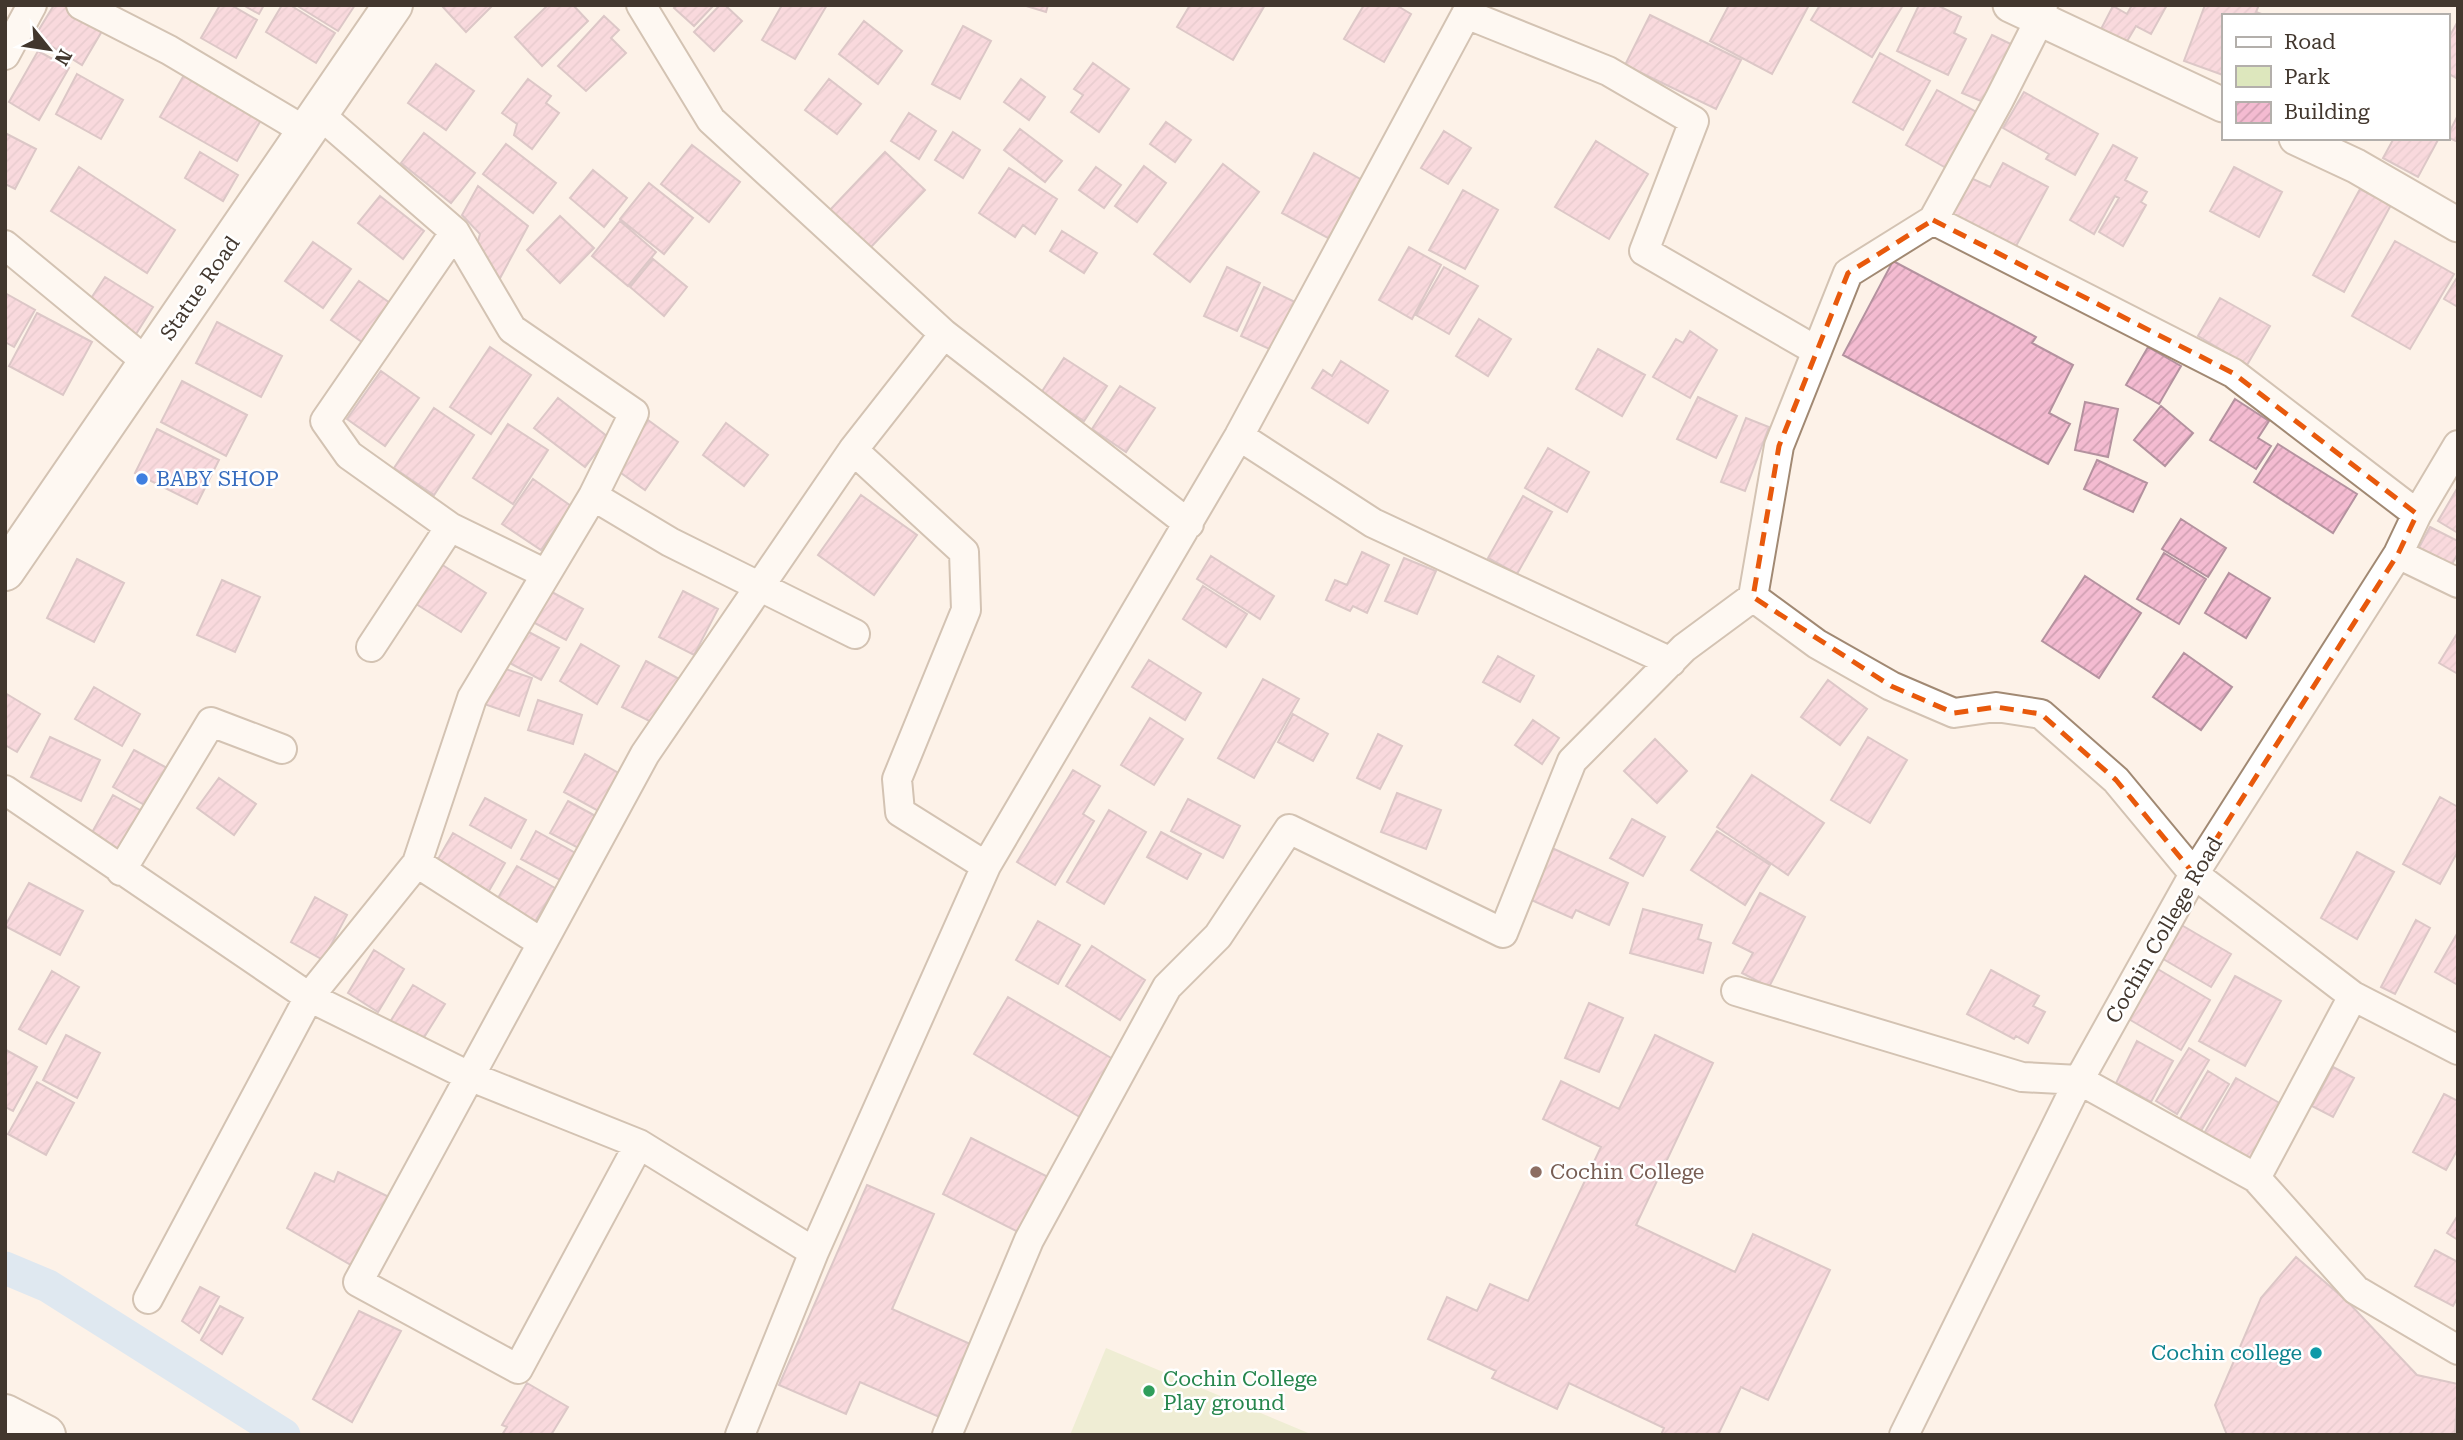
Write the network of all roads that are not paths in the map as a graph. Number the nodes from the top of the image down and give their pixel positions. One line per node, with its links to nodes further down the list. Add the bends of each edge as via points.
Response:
1 (32, 5): 8 (street)
2 (81, 5): 10 (street)
3 (393, 5): 10 (main road, Statue Road)
4 (641, 5): 16 (street, via 711,120)
5 (2010, 5): 7 (street)
6 (1469, 9): 17 (street, via 1608,71 1694,121 1644,251); 19 (street)
7 (2041, 13): 9 (street); 12 (street)
8 (5, 55)
9 (2222, 104)
10 (313, 123): 14 (street); 18 (main road, Statue Road)
11 (2300, 140): 13 (street, via 2356,166)
12 (1933, 220): 17 (street, via 1848,273); 23 (street, via 2233,373)
13 (2458, 225)
14 (455, 232): 22 (street, via 512,329 634,413); 25 (street, via 325,421 349,455)
15 (8, 255): 18 (street)
16 (944, 334): 21 (street); 24 (street)
17 (1817, 351): 31 (street, via 1779,446)
18 (148, 363): 27 (main road, Statue Road)
19 (1239, 436): 24 (street); 34 (street, via 1373,523)
20 (2458, 445): 23 (street, Cochin College Road)
21 (853, 450): 30 (street); 38 (street, via 964,552 966,610 897,779 901,812)
22 (593, 496): 28 (street); 30 (street)
23 (2417, 514): 26 (street, Cochin College Road)
24 (1189, 524): 38 (street)
25 (450, 527): 28 (street); 33 (street)
26 (2398, 554): 29 (street); 40 (street, Cochin College Road)
27 (5, 571)
28 (544, 573): 37 (street, via 472,698)
29 (2458, 583)
30 (757, 588): 32 (street); 41 (street, via 645,754)
31 (1753, 597): 34 (street); 40 (street, via 1817,644 1880,680 1954,713 1996,707 2041,714 2116,780)
32 (855, 634)
33 (371, 647)
34 (1671, 662): 56 (street, via 1572,761 1503,933 1289,829 1218,936 1167,987 1029,1240)
35 (282, 749): 39 (street, via 211,722)
36 (5, 790): 39 (street)
37 (417, 863): 41 (street); 44 (street)
38 (986, 866): 50 (street)
39 (121, 871): 44 (street)
40 (2194, 874): 43 (street); 47 (street, Cochin College Road)
41 (542, 943): 46 (street)
42 (1736, 991): 47 (street, via 2022,1077)
43 (2353, 996): 45 (street); 49 (street)
44 (309, 997): 46 (street); 51 (street)
45 (2458, 1050)
46 (469, 1076): 48 (street); 48 (street, via 358,1282 518,1369)
47 (2080, 1080): 49 (street); 57 (street, Cochin College Road)
48 (639, 1144): 50 (street)
49 (2256, 1178): 52 (street, via 2356,1290)
50 (814, 1252): 55 (street)
51 (148, 1300)
52 (2458, 1350)
53 (5, 1414): 54 (main road)
54 (46, 1435)
55 (740, 1435)
56 (947, 1435)
57 (1904, 1435)

